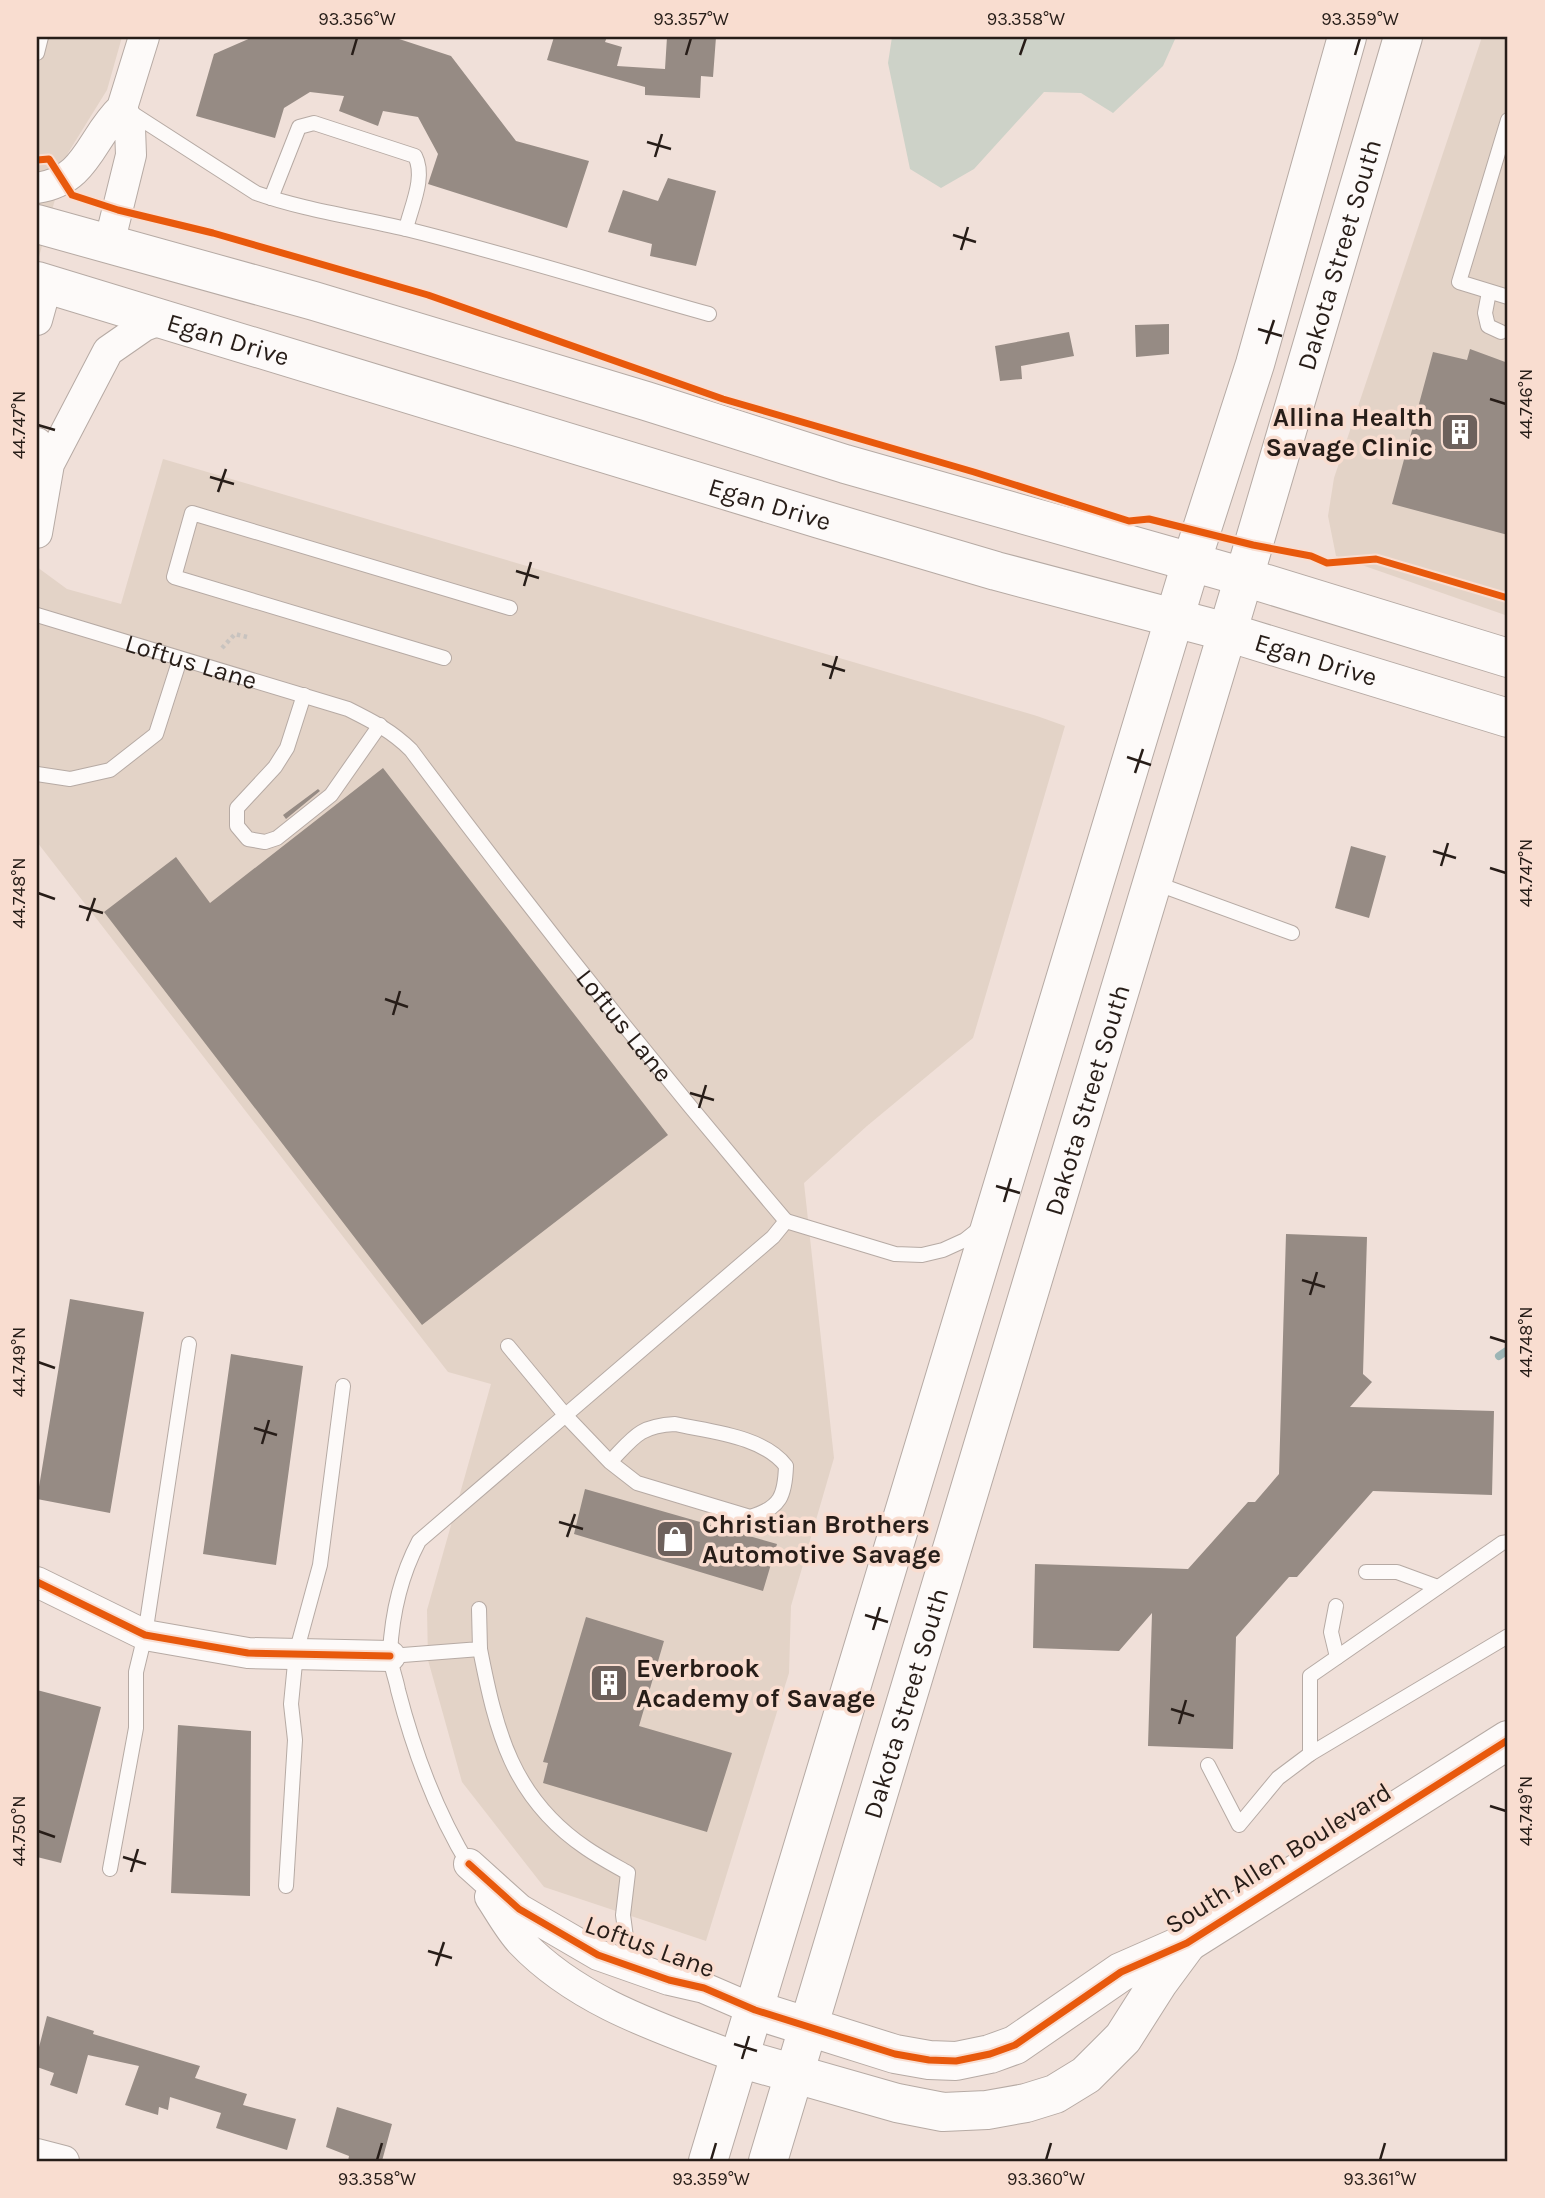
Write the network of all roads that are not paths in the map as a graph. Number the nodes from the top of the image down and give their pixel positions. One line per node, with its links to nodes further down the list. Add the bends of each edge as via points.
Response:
1 (41, 37): 5 (lane)
2 (144, 37): 6 (street)
3 (1347, 37): 23 (main road, Dakota Street South, via 1255,364)
4 (1403, 37): 24 (main road, Dakota Street South)
5 (37, 52)
6 (122, 108): 8 (street, via 72,174); 9 (lane); 12 (street, via 130,128 131,155)
7 (1508, 120): 14 (lane, via 1459,282)
8 (37, 188)
9 (271, 198): 11 (lane); 11 (lane, via 299,127 314,123 415,156 419,178)
10 (49, 228): 12 (main road); 13 (main road)
11 (406, 229): 17 (lane)
12 (108, 244): 15 (main road); 23 (main road)
13 (42, 283): 15 (main road, Egan Drive); 19 (street)
14 (1489, 292): 16 (lane); 20 (lane, via 1488,326)
15 (94, 297): 18 (main road, Egan Drive)
16 (1508, 297)
17 (709, 314)
18 (165, 318): 21 (street, via 144,326 108,351); 27 (main road, Egan Drive, via 820,519)
19 (37, 320)
20 (1501, 332)
21 (43, 453): 22 (street)
22 (37, 533)
23 (1191, 563): 24 (main road); 27 (main road, Dakota Street South)
24 (1244, 577): 28 (main road, Dakota Street South); 30 (main road)
25 (510, 608): 29 (lane, via 192,513 174,577)
26 (37, 615): 31 (lane, Loftus Lane)
27 (1175, 617): 28 (main road, Egan Drive); 38 (main road, Dakota Street South)
28 (1227, 632): 33 (main road, Egan Drive); 36 (main road, Dakota Street South)
29 (444, 658)
30 (1508, 658)
31 (180, 659): 32 (lane, Loftus Lane); 35 (lane, via 156,734 110,770 70,779)
32 (304, 695): 34 (lane, Loftus Lane); 34 (lane, via 287,748 237,808 237,826 248,839 265,842 277,838 331,795)
33 (1508, 718)
34 (380, 724): 39 (lane, Loftus Lane, via 411,750 688,1106)
35 (37, 774)
36 (1152, 882): 37 (lane); 66 (main road, Dakota Street South)
37 (1292, 933)
38 (994, 1216): 39 (lane, via 965,1240 922,1255 895,1254); 65 (main road, Dakota Street South)
39 (786, 1221): 43 (lane, Loftus Lane)
40 (189, 1344): 51 (lane)
41 (508, 1346): 43 (lane)
42 (343, 1386): 54 (lane, via 320,1565)
43 (566, 1416): 44 (lane); 55 (lane, Loftus Lane, via 419,1541 400,1584)
44 (610, 1462): 44 (lane, via 637,1483 750,1517 768,1511 785,1492 786,1466 778,1455 759,1444 675,1423 640,1430)
45 (1508, 1542): 48 (lane)
46 (1366, 1572): 48 (lane, via 1396,1572)
47 (37, 1582): 51 (street)
48 (1438, 1587): 56 (lane)
49 (1336, 1606): 56 (lane, via 1331,1632)
50 (479, 1609): 53 (lane)
51 (145, 1635): 54 (street, via 248,1653); 60 (lane, via 136,1672 136,1728)
52 (1508, 1636): 58 (lane)
53 (480, 1649): 55 (lane); 64 (lane, via 491,1707 512,1766 542,1810 584,1847 628,1873 623,1915)
54 (296, 1653): 55 (street); 62 (lane)
55 (390, 1656): 61 (lane, Loftus Lane, via 432,1797)
56 (1337, 1657): 58 (lane, via 1310,1676)
57 (1508, 1740): 63 (main road, South Allen Boulevard)
58 (1310, 1754): 59 (lane, via 1278,1779 1239,1825)
59 (1208, 1765)
60 (110, 1869)
61 (476, 1876): 64 (street, Loftus Lane, via 519,1909 598,1955); 67 (street, Loftus Lane, via 520,1941 558,1975 604,2003)
62 (286, 1886)
63 (1187, 1943): 66 (main road, South Allen Boulevard, via 1121,1972 1015,2045 989,2054 956,2061 929,2060); 68 (main road, South Allen Boulevard, via 1124,2038 1086,2075 1055,2094 987,2110 943,2112)
64 (630, 1967): 65 (street, Loftus Lane, via 704,1988)
65 (755, 2010): 66 (main road, South Allen Boulevard); 67 (main road, Dakota Street South)
66 (808, 2027): 68 (main road, Dakota Street South)
67 (739, 2058): 68 (main road, South Allen Boulevard); 71 (main road, Dakota Street South)
68 (794, 2075): 72 (main road, Dakota Street South)
69 (37, 2154): 70 (street)
70 (64, 2161)
71 (708, 2161)
72 (768, 2161)

